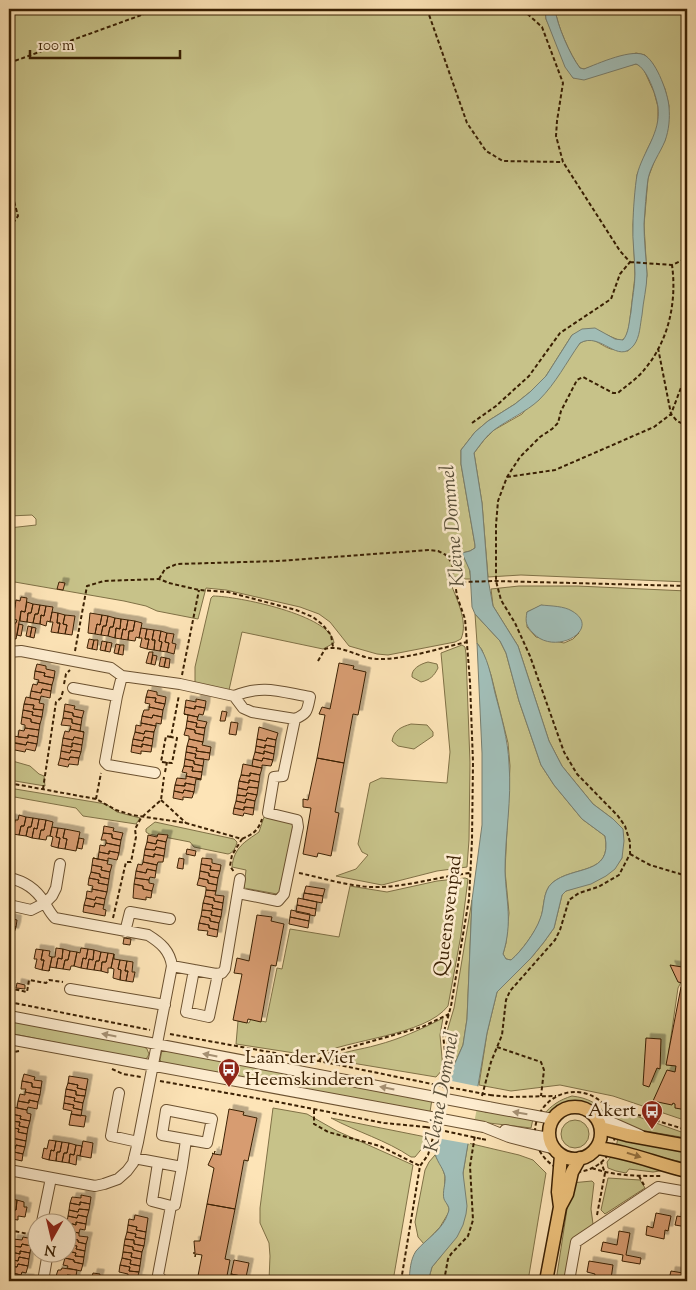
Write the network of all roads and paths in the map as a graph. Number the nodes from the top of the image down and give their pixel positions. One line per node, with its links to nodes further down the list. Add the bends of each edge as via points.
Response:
1 (158, 9): 4 (path)
2 (427, 9): 5 (path, via 467,123 486,151 503,161)
3 (522, 9): 5 (path, via 542,28 563,83 556,136)
4 (9, 63)
5 (564, 162): 9 (path, via 615,244)
6 (9, 183): 7 (path, via 18,216)
7 (9, 229)
8 (687, 258): 10 (path)
9 (630, 262): 10 (path); 14 (path, via 620,274 611,299 560,333 528,376)
10 (672, 265): 11 (path, via 673,305 668,327)
11 (658, 348): 13 (path); 16 (path, via 644,370 618,393 583,377 577,380 558,422 520,457)
12 (687, 372): 13 (path)
13 (671, 414): 15 (path); 16 (path, via 654,427 555,470)
14 (472, 423)
15 (687, 426)
16 (507, 477): 18 (path, via 498,501)
17 (159, 579): 19 (path, Queensvenpad, via 165,569 177,564 278,561 429,550 446,555 452,563); 21 (path); 26 (path, via 104,581 87,586)
18 (494, 581): 19 (path, via 462,582); 20 (path); 45 (path, via 530,656 564,752 577,774 625,826)
19 (457, 586): 22 (path, Queensvenpad)
20 (687, 586)
21 (199, 590): 23 (path, via 228,592 313,617 331,635); 28 (path)
22 (467, 642): 23 (path, via 380,660); 48 (path, Queensvenpad, via 473,762)
23 (333, 647): 25 (path, via 325,649)
24 (9, 652): 26 (street, via 21,651)
25 (318, 660)
26 (73, 661): 27 (street, via 111,668); 38 (path, via 66,674 61,698 56,702)
27 (122, 676): 28 (street); 30 (street)
28 (180, 684): 31 (street); 33 (path)
29 (73, 688): 30 (street)
30 (117, 696): 34 (street)
31 (234, 696): 32 (street, via 243,708 252,712); 32 (street, via 248,690 263,689 310,697 307,712)
32 (295, 719): 41 (street, via 283,776 274,776)
33 (171, 737): 35 (path, via 177,738 172,763); 35 (path, via 166,736 161,762)
34 (106, 762): 36 (street); 39 (path)
35 (167, 762): 40 (path)
36 (155, 773)
37 (9, 783): 38 (path)
38 (42, 789): 39 (path)
39 (96, 799): 42 (path, via 116,810)
40 (161, 800): 42 (path); 43 (path)
41 (268, 813): 44 (path, via 262,817 254,834); 47 (street, via 297,820)
42 (143, 816): 43 (path); 56 (path, via 135,829 131,862 126,862 121,877)
43 (186, 823): 44 (path)
44 (242, 839): 51 (path, via 232,855 230,866)
45 (630, 854): 49 (path, via 650,865); 70 (path, via 619,875 569,900 555,940 510,991)
46 (60, 864): 53 (street, via 56,888)
47 (290, 872): 48 (path, via 371,887); 52 (street, via 284,894 278,901)
48 (470, 873): 65 (path, Queensvenpad, via 464,936)
49 (687, 876)
50 (9, 878): 53 (street, via 22,881)
51 (240, 878): 52 (street)
52 (238, 893): 60 (street, via 225,969)
53 (46, 903): 54 (street, via 31,910); 56 (street, via 56,918)
54 (9, 905)
55 (170, 919): 57 (street, via 130,912)
56 (111, 929): 57 (street)
57 (125, 932): 58 (street, via 148,935 161,943 170,956)
58 (172, 966): 59 (street); 64 (street)
59 (194, 970): 60 (street); 60 (street, via 186,1012 209,1017)
60 (218, 974)
61 (9, 988): 62 (path, via 27,992 30,980 46,983 49,980 65,982)
62 (70, 989): 64 (street)
63 (9, 1002): 67 (path)
64 (165, 1005): 67 (street)
65 (449, 1014): 73 (path, via 422,1027 323,1055); 79 (path, Queensvenpad, via 443,1035 447,1068)
66 (9, 1016): 69 (street, one-way to 66)
67 (159, 1032): 69 (street); 73 (path)
68 (9, 1039): 74 (street)
69 (157, 1044): 74 (street); 79 (street, one-way to 69)
70 (497, 1047): 77 (path); 80 (path, via 541,1062 544,1070)
71 (22, 1051): 72 (path)
72 (9, 1052)
73 (319, 1061): 80 (path, bridge, via 490,1095)
74 (153, 1066): 76 (street); 83 (street)
75 (107, 1067): 76 (path)
76 (150, 1079): 81 (path); 90 (street)
77 (484, 1087)
78 (119, 1093): 90 (street, via 110,1136)
79 (438, 1096): 84 (street, one-way to 79, bridge)
80 (542, 1096): 86 (path, via 572,1092 586,1094 604,1105)
81 (314, 1110): 87 (path, bridge); 99 (path, via 314,1124 328,1132 380,1146)
82 (594, 1115): 84 (main road, via 582,1107 572,1107); 85 (main road); 88 (street)
83 (434, 1119): 93 (street, bridge, via 484,1127); 99 (path, via 434,1139)
84 (553, 1119): 93 (main road, via 549,1130)
85 (601, 1128): 88 (main road); 94 (main road)
86 (687, 1130)
87 (482, 1139)
88 (648, 1139): 92 (main road)
89 (186, 1140): 89 (street, via 162,1134 166,1110 212,1119 207,1143); 100 (street)
90 (138, 1142): 95 (street)
91 (472, 1145): 118 (path, via 473,1220 468,1236 448,1260)
92 (687, 1146)
93 (555, 1147): 96 (main road, via 570,1158); 109 (main road)
94 (596, 1148): 96 (main road); 103 (main road, one-way to 103)
95 (134, 1158): 98 (street); 106 (street, via 127,1172 104,1184 95,1186)
96 (580, 1158): 109 (main road)
97 (601, 1162): 104 (path)
98 (158, 1163): 100 (street); 108 (street, via 152,1202)
99 (420, 1166): 117 (path)
100 (182, 1167): 108 (street, via 175,1206)
101 (592, 1168): 104 (path)
102 (9, 1170): 106 (street)
103 (687, 1171)
104 (604, 1172): 105 (path); 111 (path, via 597,1216)
105 (639, 1176)
106 (50, 1178): 110 (street)
107 (687, 1192): 111 (street, via 658,1187)
108 (171, 1206): 116 (street, via 158,1275)
109 (560, 1207): 119 (main road)
110 (44, 1212)
111 (601, 1224): 120 (street, via 576,1242)
112 (9, 1230): 113 (path)
113 (28, 1234)
114 (46, 1262): 115 (street)
115 (43, 1281)
116 (163, 1281)
117 (401, 1281)
118 (444, 1281)
119 (546, 1281)
120 (569, 1281)

